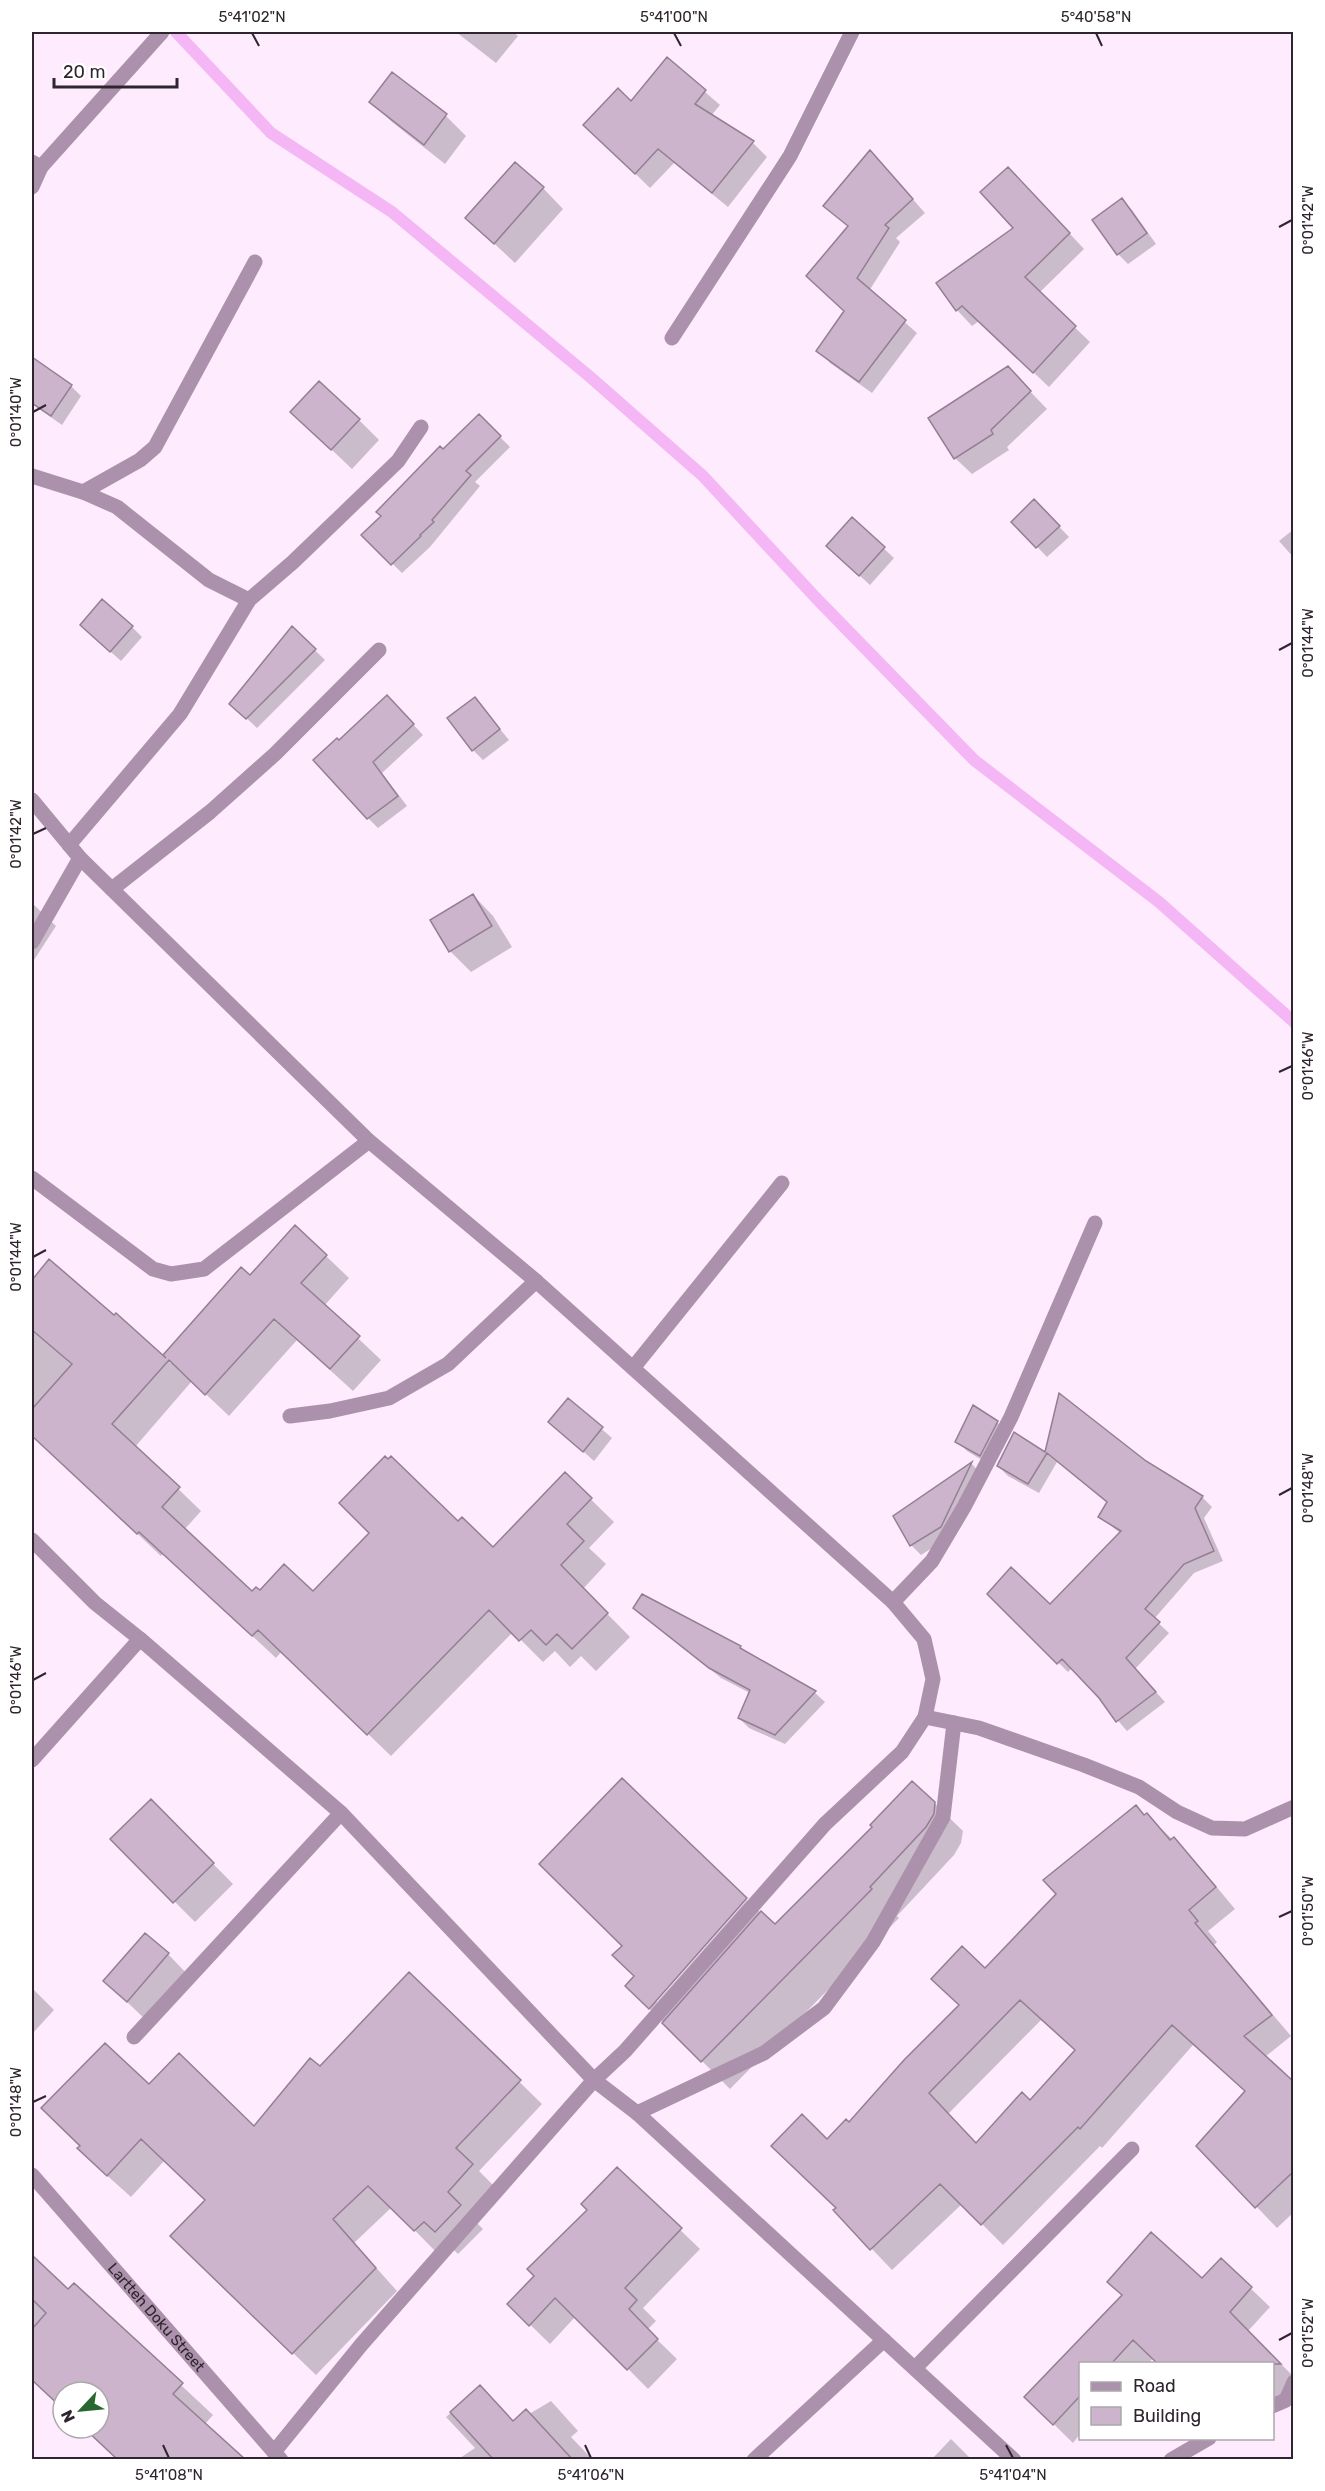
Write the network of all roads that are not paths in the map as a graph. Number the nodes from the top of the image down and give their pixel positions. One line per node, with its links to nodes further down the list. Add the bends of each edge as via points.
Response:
1 (162, 32): 3 (street)
2 (852, 32): 6 (street, via 790,156)
3 (36, 165): 4 (street)
4 (32, 187)
5 (255, 262): 9 (street, via 155,447 140,460)
6 (672, 338)
7 (421, 427): 10 (street, via 398,461)
8 (32, 476): 9 (street)
9 (83, 492): 10 (street, via 117,507 209,580)
10 (249, 600): 13 (street, via 180,714)
11 (379, 650): 15 (street, via 275,754 210,812)
12 (32, 800): 13 (street)
13 (69, 845): 14 (street)
14 (80, 858): 15 (street); 16 (street)
15 (112, 888): 17 (street)
16 (32, 942)
17 (369, 1141): 18 (street, via 204,1269 171,1274 153,1269); 21 (street)
18 (32, 1178)
19 (782, 1183): 22 (street)
20 (1095, 1224): 25 (street, via 1011,1417 964,1507 932,1561)
21 (537, 1281): 22 (street); 23 (street, via 448,1364 389,1398)
22 (633, 1368): 25 (street)
23 (290, 1416)
24 (32, 1540): 26 (street, via 95,1603)
25 (893, 1602): 27 (street, via 924,1639 933,1679)
26 (140, 1639): 29 (street); 31 (street)
27 (925, 1717): 28 (street); 33 (street, via 902,1752 825,1824 625,2051)
28 (954, 1723): 30 (street, via 998,1735 1139,1787 1177,1812 1212,1828 1245,1829); 34 (street, via 943,1817 873,1942 824,2008 764,2053)
29 (32, 1760)
30 (1293, 1807)
31 (341, 1813): 32 (street); 33 (street)
32 (134, 2037)
33 (594, 2080): 34 (street); 42 (street, via 361,2344)
34 (637, 2113): 37 (street)
35 (1132, 2149): 38 (street)
36 (32, 2175): 42 (street, Lartteh Doku Street)
37 (884, 2340): 38 (street); 43 (street)
38 (915, 2368): 44 (street)
39 (1293, 2382): 40 (street, via 1286,2400)
40 (1274, 2405)
41 (1207, 2440): 45 (street)
42 (278, 2456)
43 (754, 2460)
44 (1014, 2460)
45 (1171, 2460)

